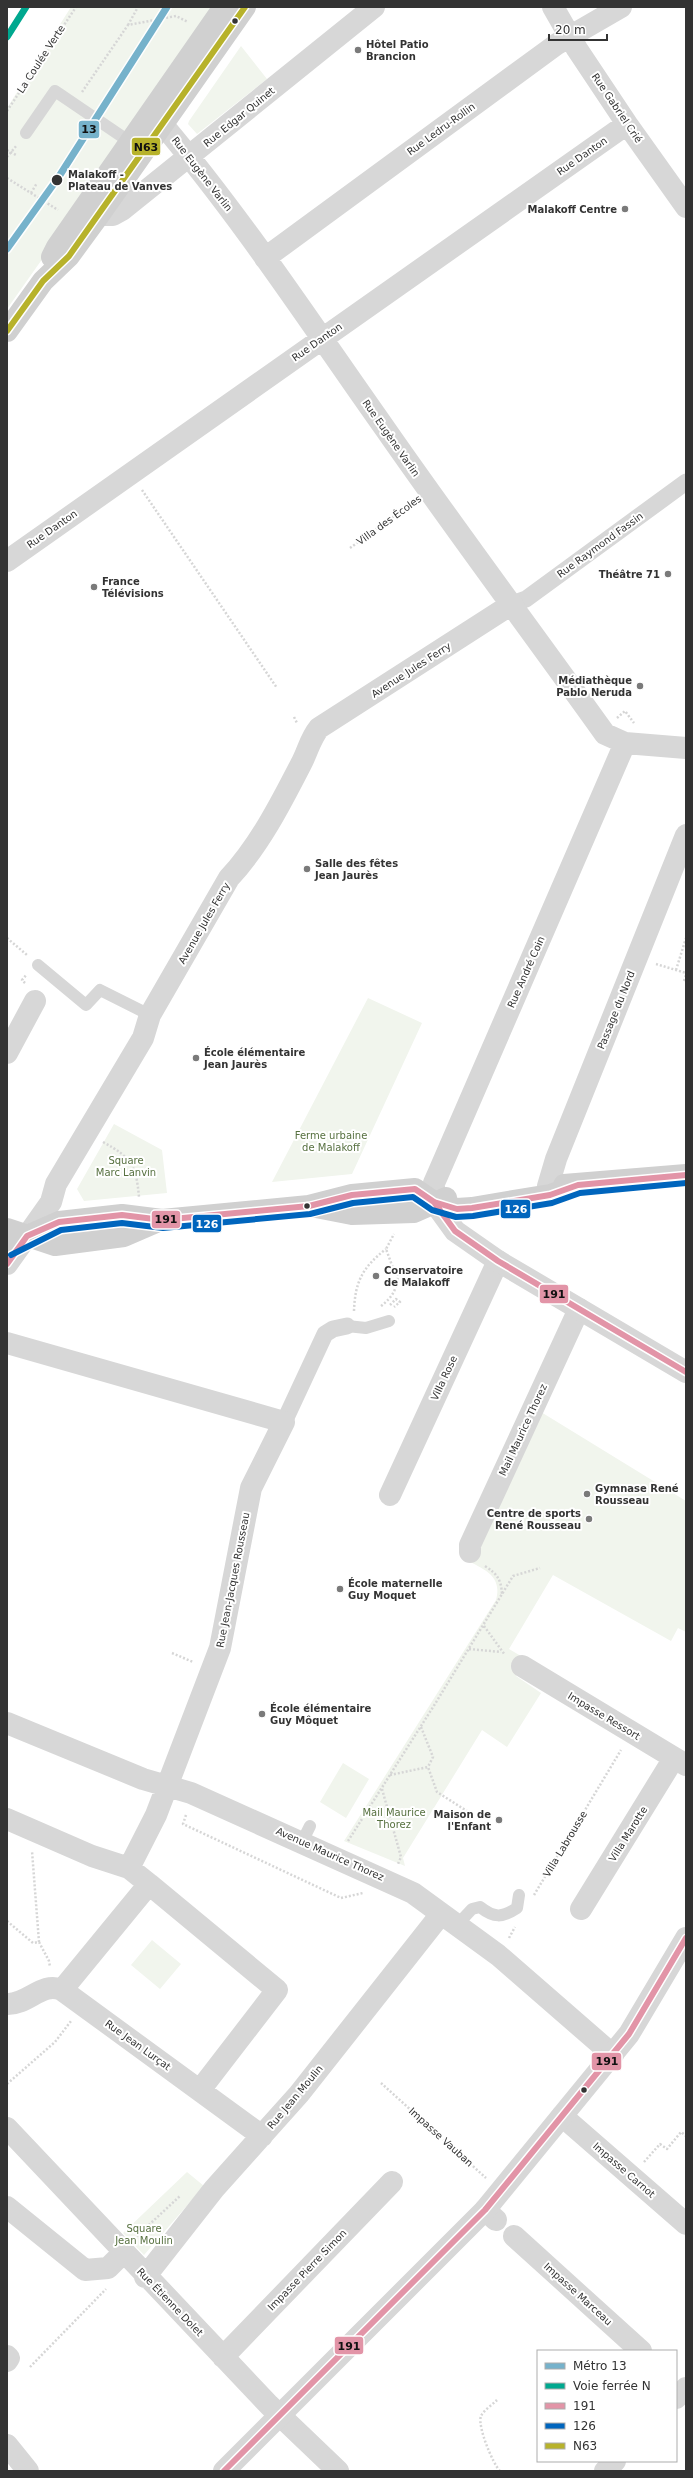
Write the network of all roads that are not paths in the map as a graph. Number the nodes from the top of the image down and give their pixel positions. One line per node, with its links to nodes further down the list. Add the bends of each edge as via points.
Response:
1 (374, 7): 11 (street, Rue Edgar Quinet)
2 (553, 7): 5 (street, Rue Gabriel Crié)
3 (621, 7): 5 (street, Rue Ledru-Rollin)
4 (234, 9): 6 (main road); 7 (main road, via 216,48)
5 (570, 37): 8 (street, Rue Gabriel Crié); 14 (street, Rue Ledru-Rollin)
6 (170, 85): 7 (main road, via 169,100 157,118); 10 (main road)
7 (163, 124): 11 (street, Rue Eugène Varlin); 13 (main road)
8 (627, 124): 12 (street, Rue Gabriel Crié); 17 (street, Rue Danton)
9 (26, 133): 10 (lane, via 55,91)
10 (130, 142): 15 (main road, via 57,247)
11 (191, 156): 13 (street, Rue Edgar Quinet, via 122,210 113,215); 14 (street, Rue Eugène Varlin)
12 (686, 206)
13 (99, 215): 15 (main road, via 69,256)
14 (265, 258): 17 (street, Rue Eugène Varlin)
15 (43, 281): 16 (main road)
16 (7, 331)
17 (322, 339): 19 (street, Rue Danton); 20 (street, Rue Eugène Varlin)
18 (686, 482): 20 (street, Rue Raymond Fassin, via 526,598)
19 (7, 562)
20 (512, 604): 21 (street, Rue Eugène Varlin, via 604,734); 26 (street, Avenue Jules Ferry, via 318,728 311,738 303,762 246,860 229,878)
21 (625, 743): 22 (street, Rue Eugène Varlin); 31 (street, Rue André Coin, via 434,1183)
22 (686, 748)
23 (686, 835): 30 (street, Passage du Nord, via 559,1152)
24 (38, 965): 26 (lane, via 86,1005 100,990)
25 (34, 1001): 27 (street)
26 (150, 1015): 32 (street, Avenue Jules Ferry, via 143,1038 56,1184 51,1202)
27 (7, 1053)
28 (685, 1172): 29 (main road)
29 (578, 1185): 30 (main road); 31 (main road, via 550,1195 483,1207 457,1209)
30 (548, 1186): 31 (main road, via 457,1195)
31 (434, 1202): 32 (main road, via 415,1190 352,1195 309,1206 162,1220 122,1215 59,1222); 34 (street, via 455,1231)
32 (17, 1232): 33 (main road); 35 (street, Avenue Jules Ferry)
33 (7, 1248)
34 (498, 1261): 36 (street); 42 (street, Villa Rose)
35 (7, 1264)
36 (579, 1309): 40 (street); 43 (street, Mail Maurice Thorez, via 470,1545)
37 (390, 1316): 38 (lane, via 366,1328)
38 (347, 1326): 41 (street, Rue Jean-Jacques Rousseau, via 325,1334)
39 (7, 1343): 41 (street)
40 (686, 1372)
41 (284, 1422): 47 (street, Rue Jean-Jacques Rousseau, via 251,1488 220,1648)
42 (390, 1495)
43 (470, 1552)
44 (522, 1666): 46 (street, Impasse Ressort)
45 (7, 1723): 47 (street, Avenue Maurice Thorez, via 143,1779)
46 (680, 1762): 52 (street, Villa Marotte)
47 (166, 1784): 49 (street, Rue Jean-Jacques Rousseau, via 156,1815); 53 (street, Avenue Maurice Thorez, via 306,1834 413,1893)
48 (7, 1819): 49 (street, via 92,1856)
49 (129, 1868): 50 (street)
50 (149, 1884): 55 (street); 58 (street, via 277,1990)
51 (519, 1895): 53 (lane, via 517,1908 505,1916 491,1916 480,1907)
52 (581, 1909)
53 (449, 1920): 57 (street, Avenue Maurice Thorez, via 498,1955); 61 (street, Rue Jean Moulin)
54 (686, 1938): 57 (street, via 633,2028)
55 (56, 1982): 56 (street, via 16,2004); 58 (street, Rue Jean Lurçat)
56 (7, 2004)
57 (612, 2055): 59 (street)
58 (200, 2090): 61 (street, Rue Jean Lurçat)
59 (562, 2116): 64 (street, Impasse Carnot); 74 (street, via 501,2191 491,2215)
60 (7, 2128): 66 (street, Rue Étienne Dolet)
61 (262, 2136): 67 (street, Rue Jean Moulin, via 214,2189)
62 (392, 2182): 70 (street, Impasse Pierre Simon)
63 (7, 2207): 66 (street, via 85,2270 108,2268)
64 (686, 2224)
65 (514, 2236): 68 (street, Impasse Marceau)
66 (129, 2245): 67 (street, Rue Étienne Dolet)
67 (145, 2277): 70 (street, Rue Étienne Dolet)
68 (641, 2350)
69 (7, 2356): 71 (street)
70 (223, 2358): 74 (street, Rue Étienne Dolet)
71 (7, 2361)
72 (686, 2388): 73 (street)
73 (677, 2397)
74 (280, 2416): 78 (street); 79 (street, Rue Étienne Dolet)
75 (7, 2445): 77 (street)
76 (614, 2462): 80 (street)
77 (28, 2471)
78 (224, 2471)
79 (338, 2471)
80 (605, 2471)

